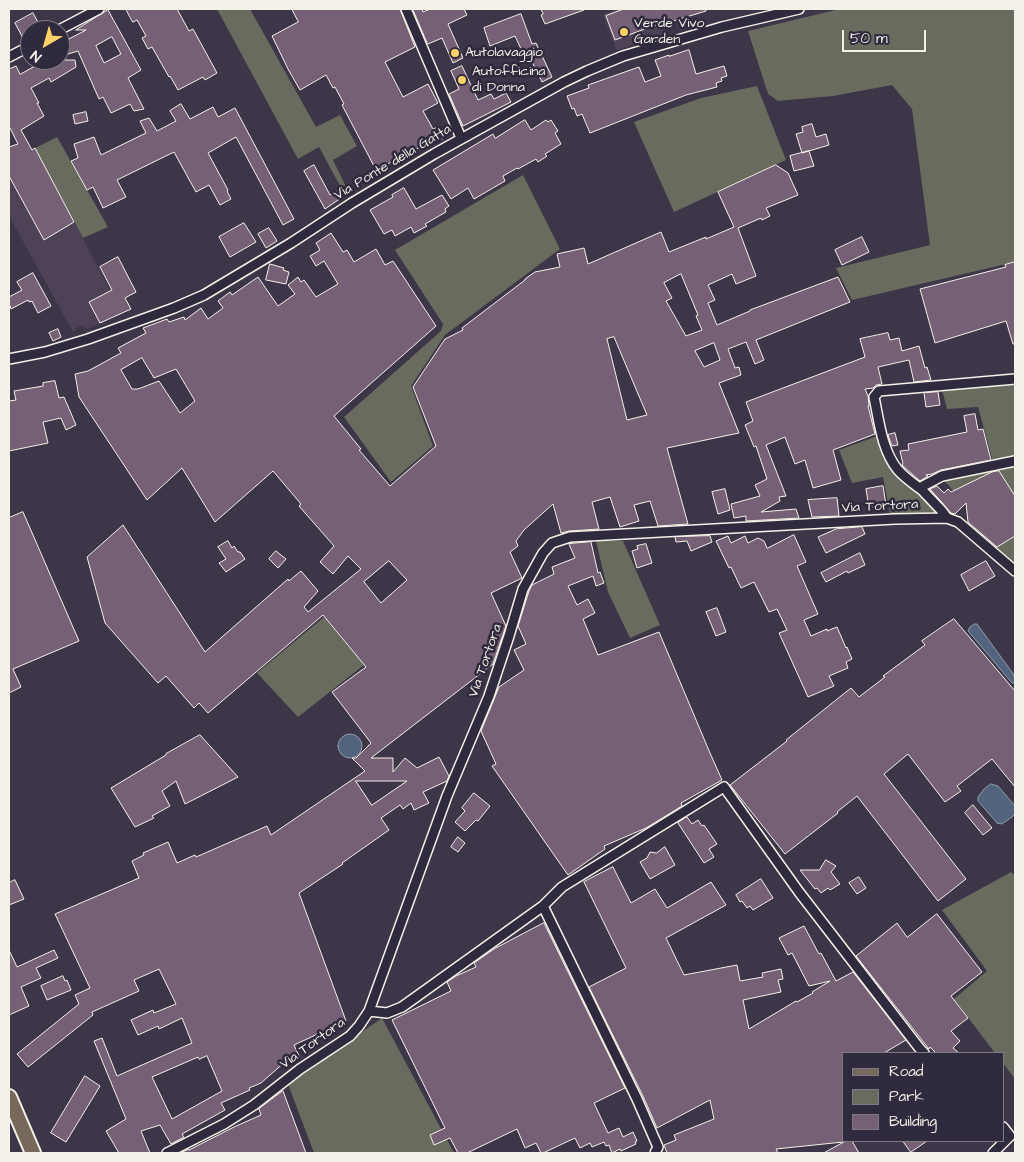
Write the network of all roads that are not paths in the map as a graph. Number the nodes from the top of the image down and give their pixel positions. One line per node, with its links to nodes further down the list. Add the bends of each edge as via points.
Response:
1 (100, 9): 4 (street)
2 (406, 9): 5 (street)
3 (799, 9): 5 (street, Via Ponte della Gatta, via 623,56 564,82)
4 (70, 24)
5 (461, 138): 6 (street, Via Ponte della Gatta, via 204,295 88,339)
6 (9, 359)
7 (1015, 379): 9 (street, via 879,391 874,397 890,456 897,469)
8 (1015, 461): 9 (street, via 942,476 923,486)
9 (922, 490): 10 (street)
10 (947, 518): 11 (street, via 958,522); 13 (street, Via Tortora, via 570,536 552,544 543,553 524,589 488,696 420,867)
11 (1015, 572)
12 (543, 906): 13 (street, via 402,1007 387,1014); 14 (street, via 562,887 724,788 799,892); 21 (street, via 637,1099 658,1147)
13 (369, 1011): 20 (street, Via Tortora, via 350,1036 254,1105)
14 (923, 1052)
15 (9, 1097): 19 (main road)
16 (1004, 1129): 17 (street, via 1010,1136)
17 (1004, 1142)
18 (1004, 1142): 22 (street)
19 (33, 1153)
20 (167, 1153)
21 (655, 1153)
22 (993, 1153)

